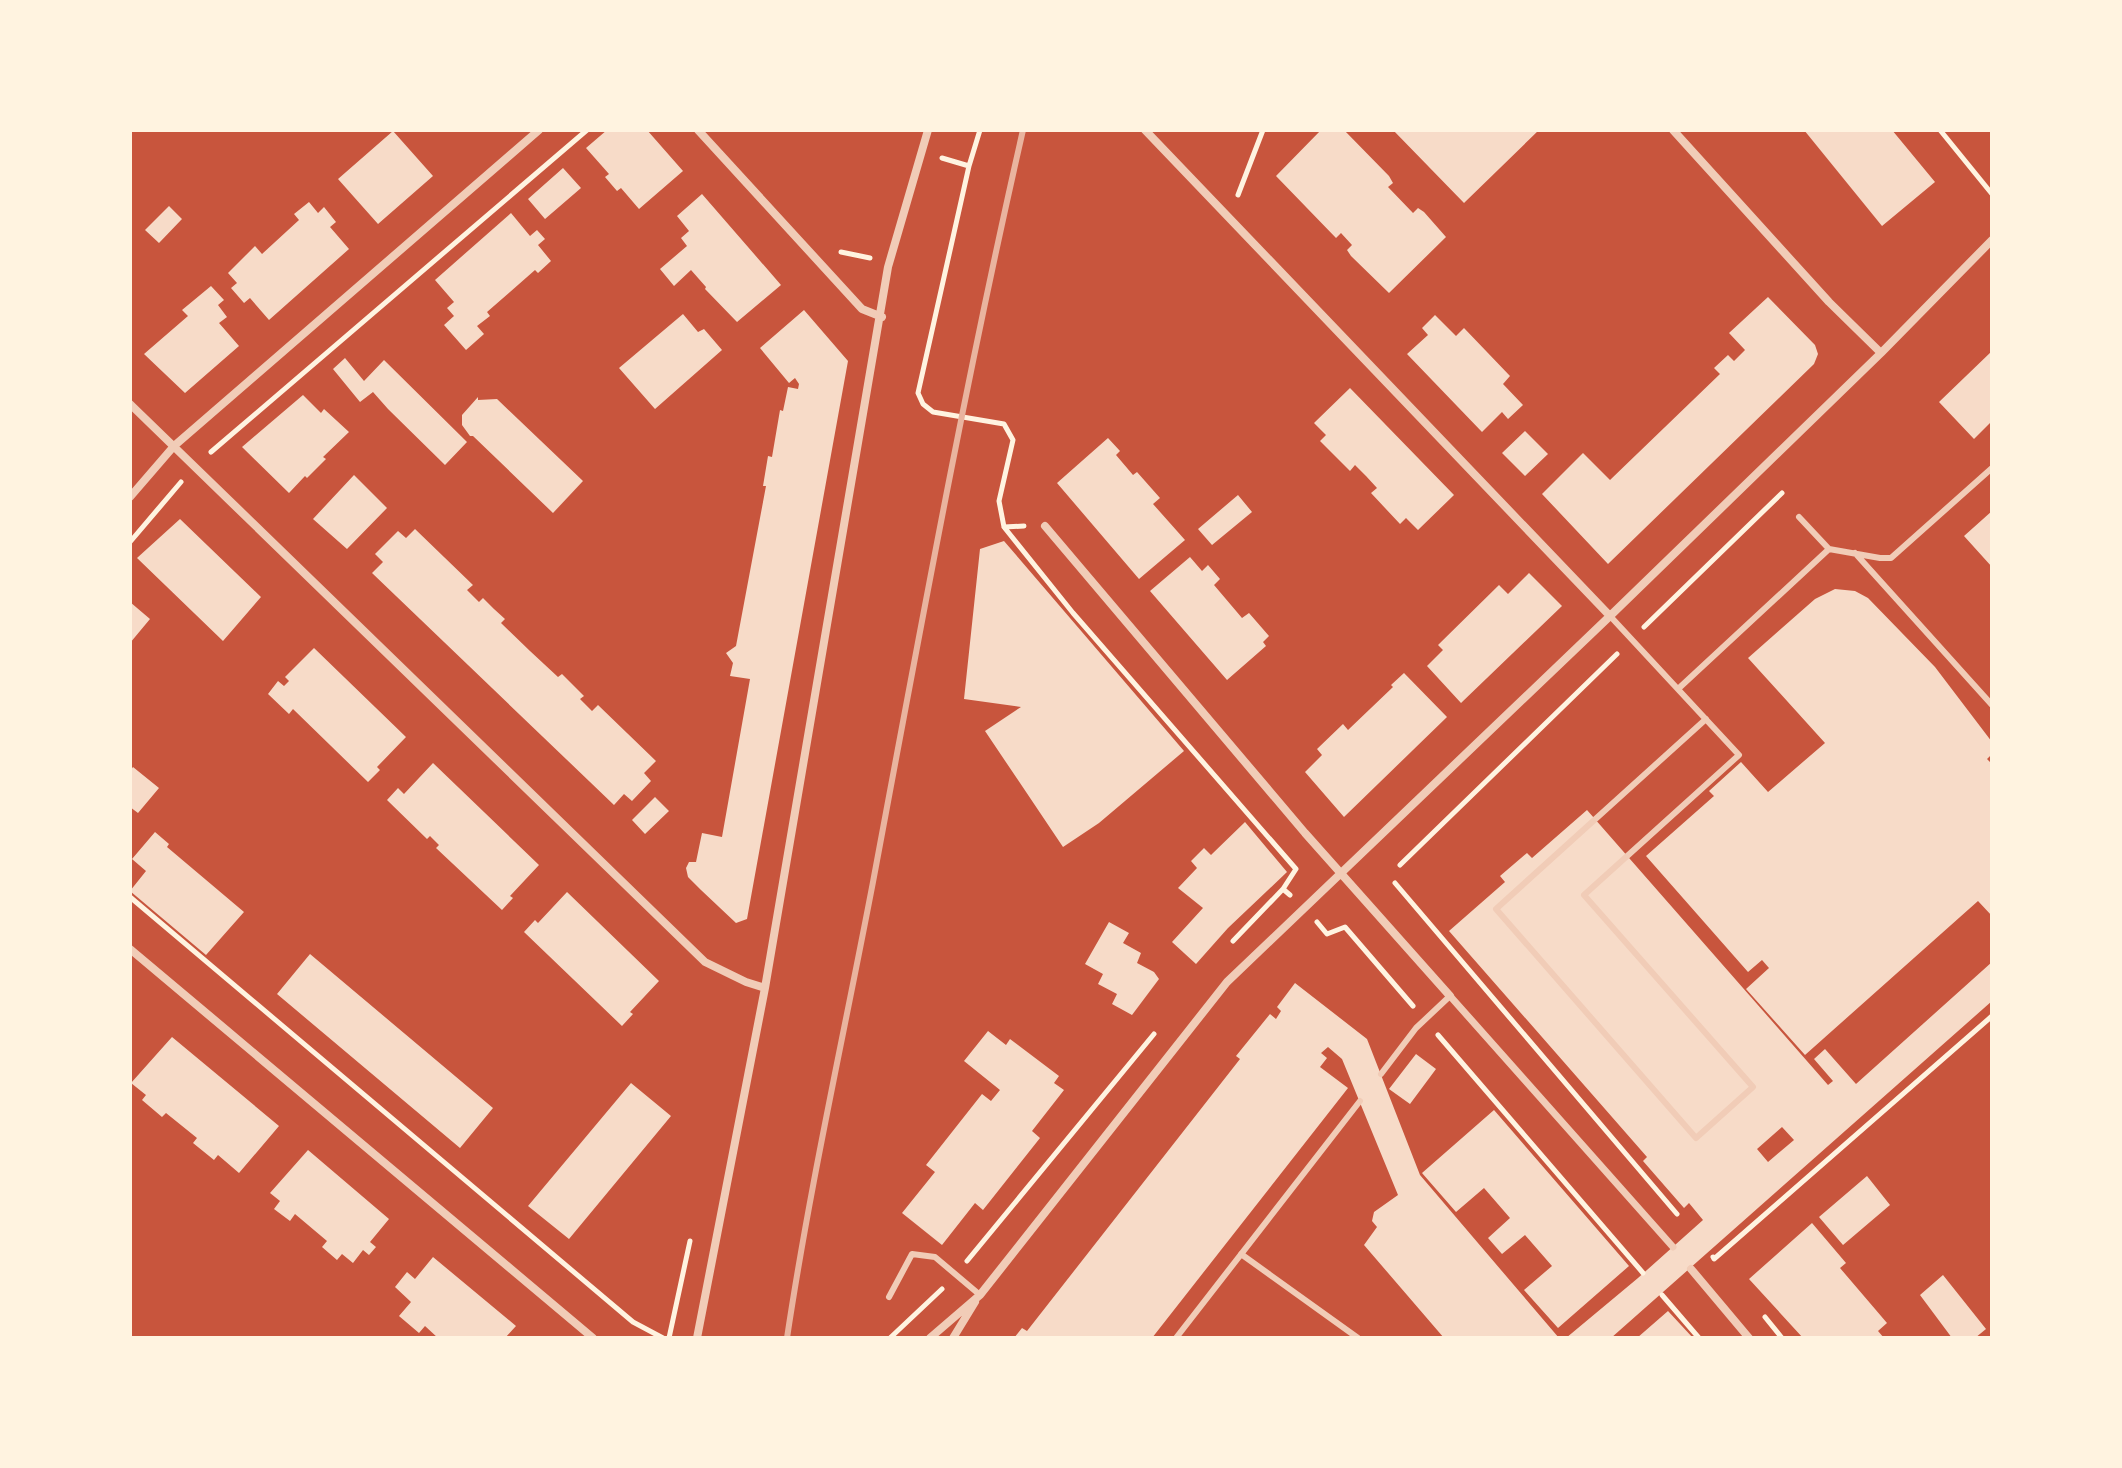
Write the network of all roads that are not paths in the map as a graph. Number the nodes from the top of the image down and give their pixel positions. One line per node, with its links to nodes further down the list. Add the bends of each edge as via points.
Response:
1 (539, 130): 10 (street)
2 (698, 130): 7 (street, via 862,309)
3 (928, 130): 7 (street, via 888,267)
4 (1145, 130): 17 (street)
5 (1673, 130): 8 (street)
6 (1992, 240): 8 (street)
7 (882, 317): 23 (street)
8 (1881, 353): 17 (street)
9 (130, 404): 10 (street)
10 (174, 446): 12 (street); 23 (street, via 705,962)
11 (1992, 468): 16 (lane, via 1900,553 1880,558)
12 (130, 497)
13 (1799, 517): 15 (lane)
14 (1045, 526): 21 (street)
15 (1829, 549): 16 (lane); 18 (lane)
16 (1855, 553): 19 (lane)
17 (1610, 616): 18 (lane); 21 (street)
18 (1678, 689): 20 (lane)
19 (1992, 705)
20 (1706, 719): 20 (lane, via 1496,909 1696,1138 1753,1087 1584,895 1739,755)
21 (1340, 873): 24 (street); 30 (street, via 1227,982)
22 (130, 949): 33 (street)
23 (765, 988): 34 (street)
24 (1450, 996): 25 (lane, via 1416,1028); 27 (street)
25 (1381, 1074)
26 (1360, 1101): 28 (lane)
27 (1673, 1247)
28 (1241, 1254): 36 (lane); 37 (lane)
29 (1691, 1269): 38 (street)
30 (980, 1295): 31 (lane, via 935,1257 912,1254); 32 (street); 35 (street)
31 (889, 1297)
32 (931, 1336)
33 (593, 1338)
34 (697, 1338)
35 (953, 1338)
36 (1176, 1338)
37 (1358, 1338)
38 (1749, 1338)

